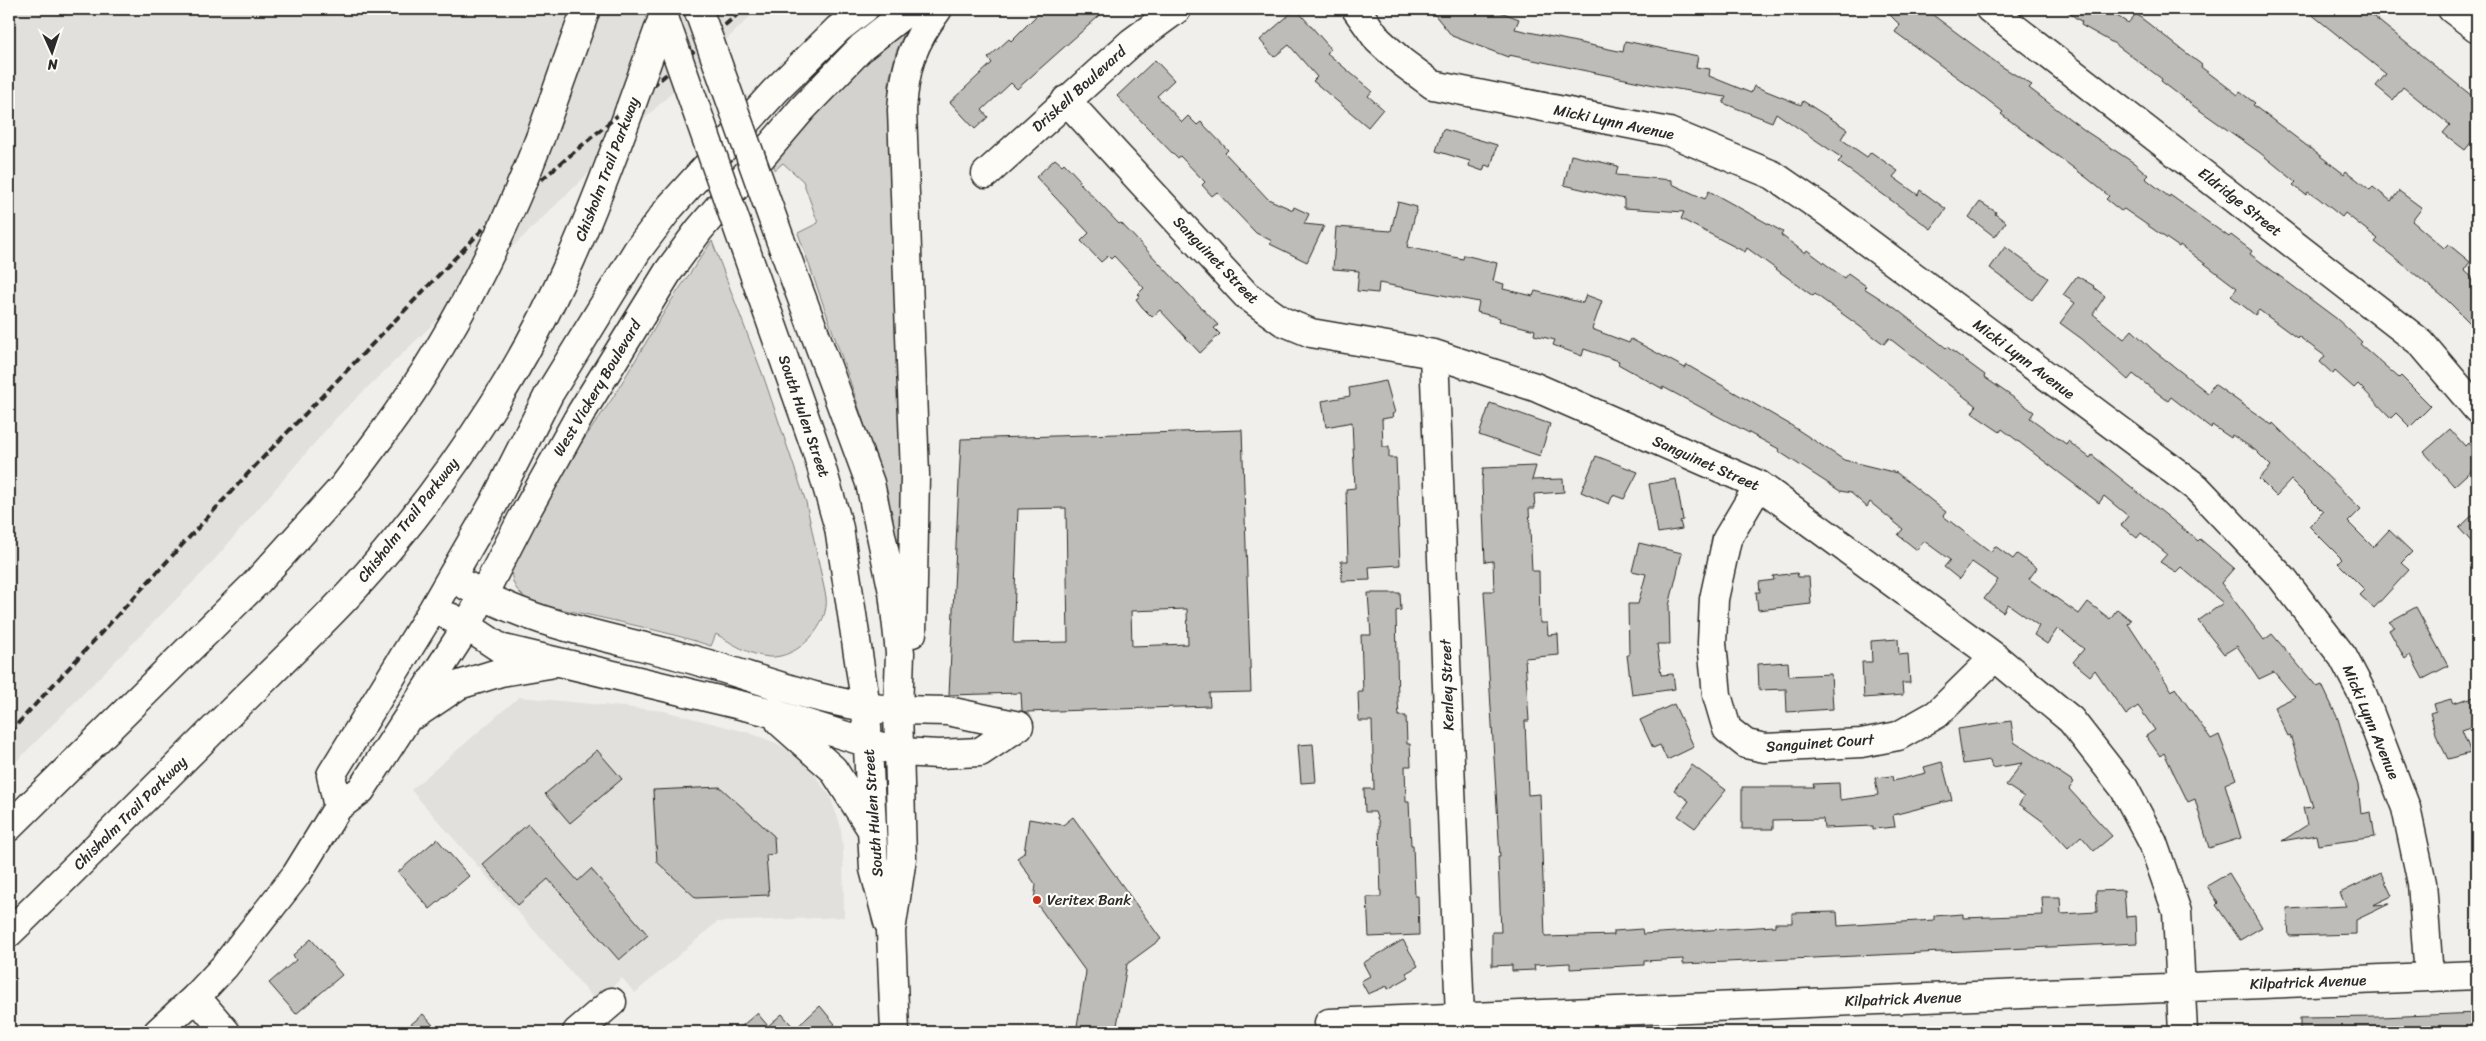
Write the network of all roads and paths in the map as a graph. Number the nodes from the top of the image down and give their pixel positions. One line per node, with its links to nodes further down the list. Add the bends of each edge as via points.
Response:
1 (586, 9): 31 (main road, bridge, via 499,240 460,316 381,436 343,487 262,576)
2 (661, 9): 24 (main road, South Hulen Street, bridge, via 832,497 845,558)
3 (666, 9): 34 (main road, Chisholm Trail Parkway, bridge, via 594,208 563,279 495,403 442,479 407,527 345,598)
4 (698, 9): 25 (main road, South Hulen Street, bridge, via 870,483 887,557 898,629)
5 (864, 9): 18 (main road, via 838,29 775,91 670,207 637,251 549,394 494,503)
6 (910, 9): 19 (main road, West Vickery Boulevard, via 862,47 802,109 705,223 668,272 581,413)
7 (938, 9): 25 (main road, via 913,48 904,78 902,110 915,475 911,656)
8 (1177, 9): 13 (main road, Driskell Boulevard, via 1132,42)
9 (1356, 9): 36 (main road, Micki Lynn Avenue, via 1378,40 1433,85 1669,132 1773,175 2197,488 2282,578 2343,657 2362,693 2406,808 2422,883)
10 (1990, 9): 16 (main road, Eldridge Street, via 2421,343)
11 (2452, 9): 12 (main road)
12 (2477, 28)
13 (1066, 100): 14 (main road, Driskell Boulevard); 15 (main road, Sanguinet Street, via 1246,295 1282,321 1311,332)
14 (986, 174)
15 (1434, 354): 17 (main road, Sanguinet Street, via 1535,387); 40 (main road, Kenley Street)
16 (2477, 409)
17 (1759, 485): 22 (main road, Sanguinet Street); 22 (main road, Sanguinet Court, via 1727,539 1714,608 1712,643 1717,695 1727,729 1746,744 1765,748 1861,743 1898,736 1937,714)
18 (451, 576): 19 (main road); 20 (main road)
19 (483, 596): 21 (main road, West Vickery Boulevard); 24 (main road, via 563,626 693,659 832,701)
20 (433, 609): 21 (main road); 30 (main road, via 331,775)
21 (467, 626): 23 (main road, via 500,648); 27 (main road, West Vickery Boulevard)
22 (1995, 656): 37 (main road, Sanguinet Street, via 2071,720 2124,788 2153,843 2177,912)
23 (564, 662): 26 (main road); 27 (main road, via 521,668 459,685)
24 (866, 707): 25 (main road); 28 (main road, South Hulen Street)
25 (898, 710): 29 (main road, South Hulen Street); 29 (main road, via 948,711 1019,726 980,752)
26 (765, 711): 28 (main road); 32 (main road, via 833,768)
27 (407, 720): 30 (main road, West Vickery Boulevard, via 361,790)
28 (869, 744): 29 (main road); 32 (main road, South Hulen Street)
29 (900, 752): 33 (main road, South Hulen Street, via 902,858)
30 (338, 807): 38 (main road, West Vickery Boulevard, via 296,875 224,967)
31 (9, 827)
32 (872, 830): 33 (main road, South Hulen Street, via 874,869)
33 (891, 931): 45 (main road)
34 (9, 933)
35 (2477, 975): 36 (main road, Kilpatrick Avenue)
36 (2429, 977): 37 (main road, Kilpatrick Avenue)
37 (2181, 987): 40 (main road, Kilpatrick Avenue); 46 (main road, Sanguinet Street)
38 (196, 997): 42 (main road, West Vickery Boulevard); 43 (main road)
39 (612, 1002): 44 (main road)
40 (1460, 1017): 41 (main road, Kilpatrick Avenue)
41 (1329, 1022)
42 (158, 1032)
43 (226, 1032)
44 (577, 1032)
45 (895, 1032)
46 (2183, 1032)

